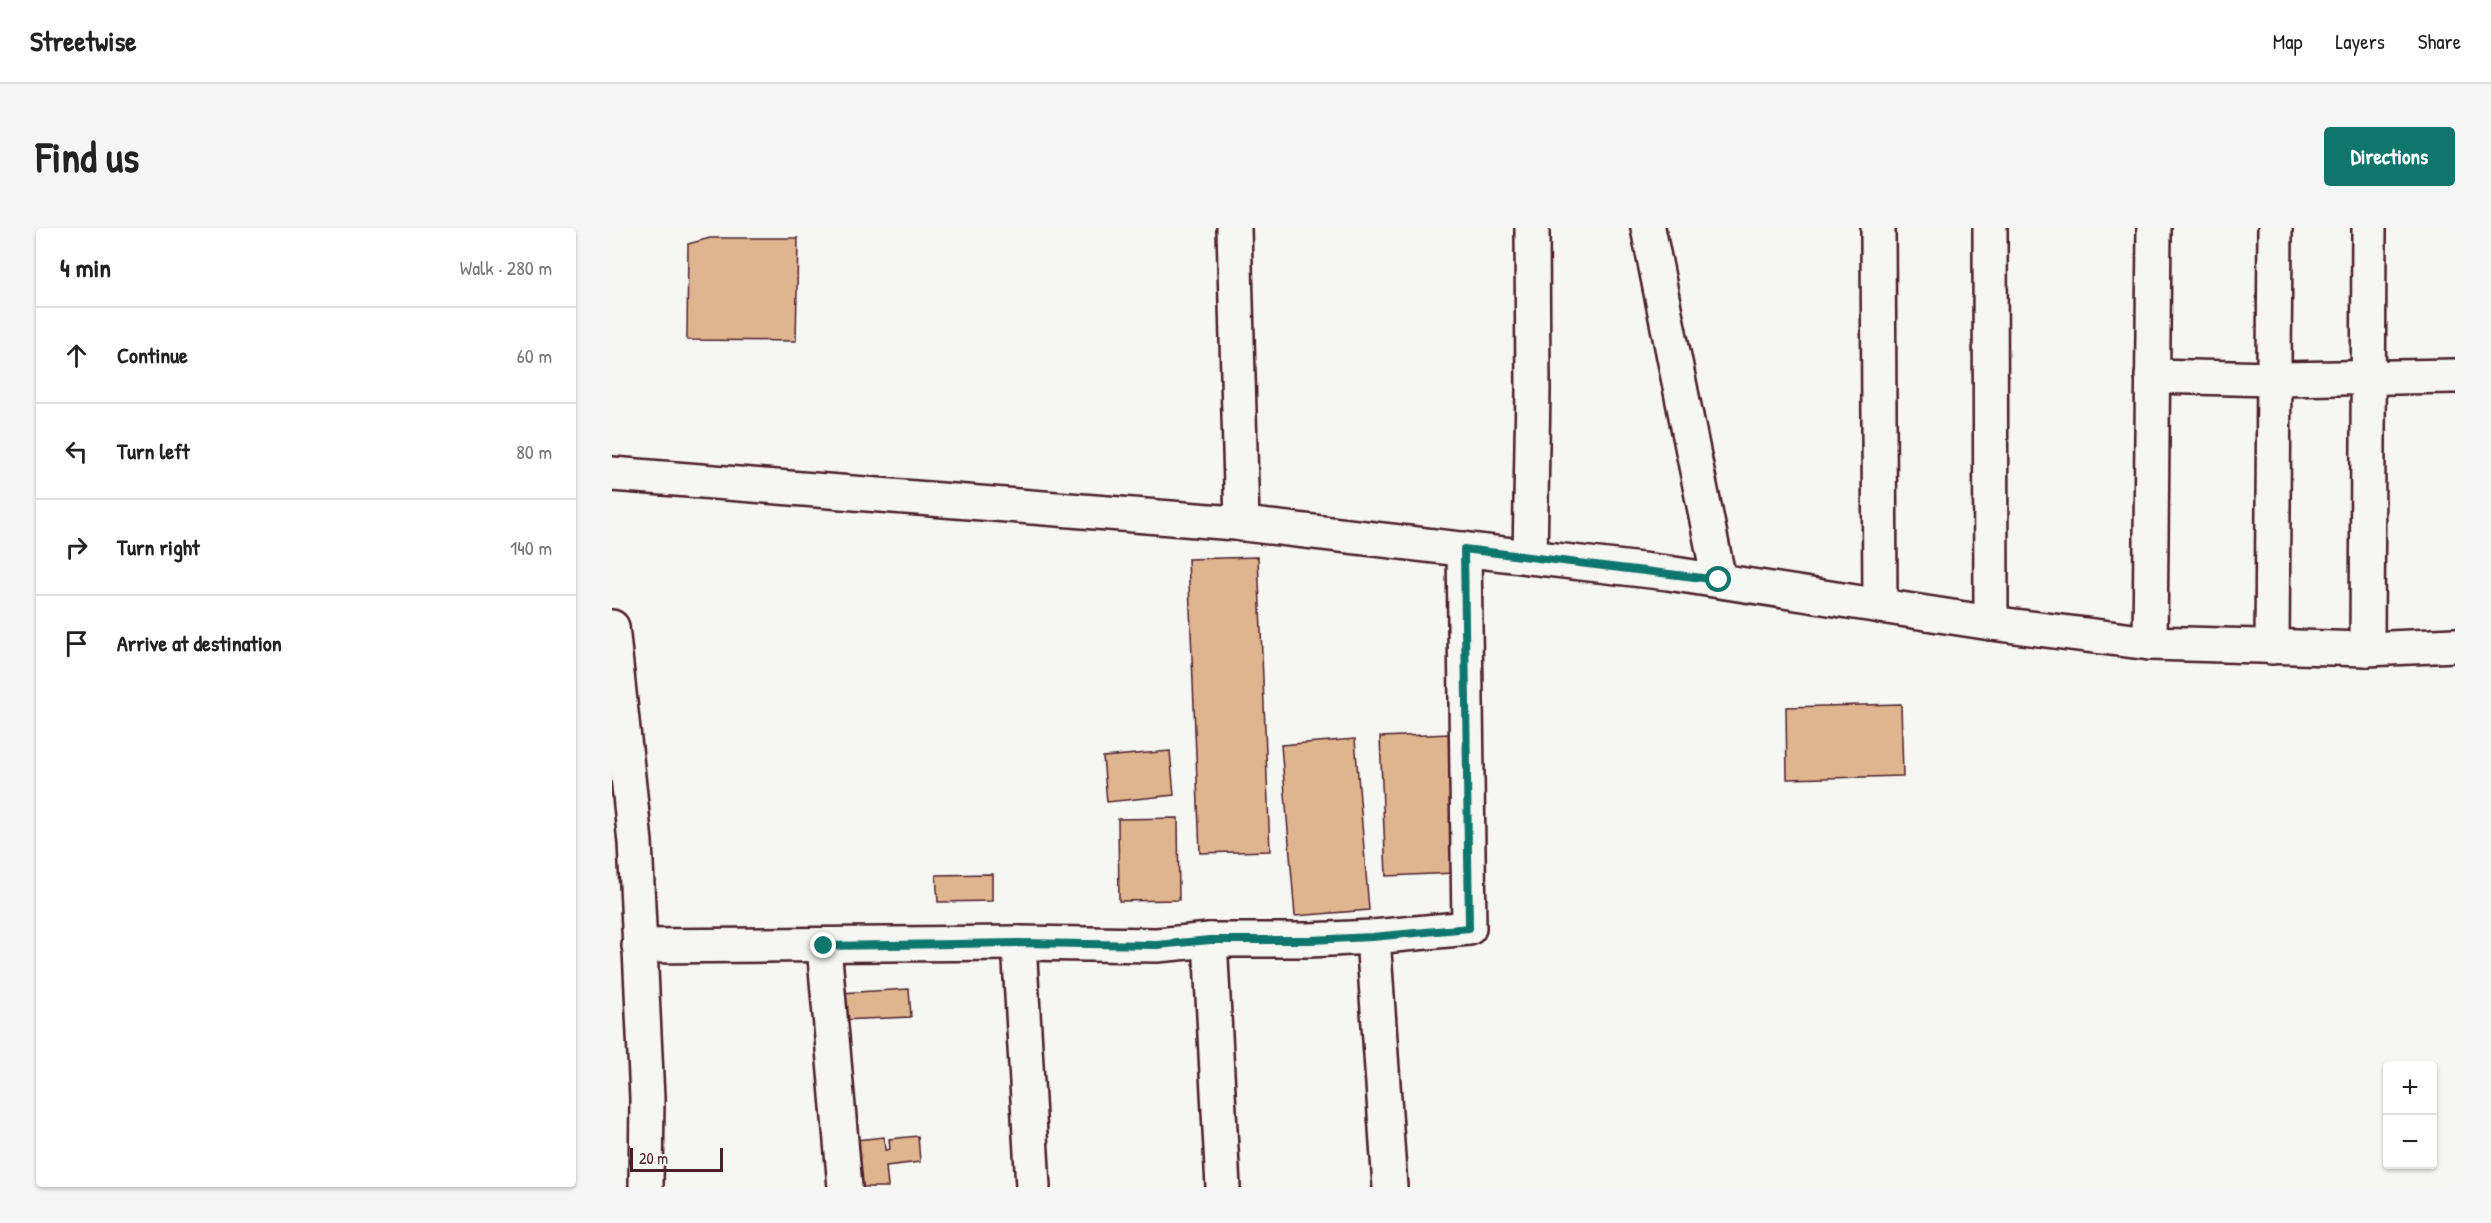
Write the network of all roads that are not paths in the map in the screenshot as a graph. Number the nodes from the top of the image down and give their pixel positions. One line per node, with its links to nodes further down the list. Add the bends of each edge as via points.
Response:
1 (1234, 228): 14 (street)
2 (1532, 228): 16 (street)
3 (1648, 228): 17 (street)
4 (1878, 228): 18 (street)
5 (1990, 228): 19 (street)
6 (2154, 228): 9 (street)
7 (2275, 228): 12 (street)
8 (2369, 228): 11 (street)
9 (2152, 376): 12 (street); 21 (street)
10 (2455, 376): 11 (street)
11 (2369, 377): 12 (street); 24 (street)
12 (2273, 379): 23 (street)
13 (612, 474): 14 (street)
14 (1242, 524): 15 (street)
15 (1464, 549): 16 (street); 25 (street, via 1469,928)
16 (1530, 557): 17 (street)
17 (1719, 580): 18 (street)
18 (1880, 606): 19 (street)
19 (1991, 623): 21 (street)
20 (612, 627): 28 (street, via 635,842)
21 (2150, 643): 23 (street)
22 (2455, 645): 24 (street)
23 (2272, 647): 24 (street)
24 (2367, 649)
25 (1372, 937): 26 (street); 34 (street)
26 (1210, 940): 27 (street, via 1157,945); 33 (street)
27 (1019, 943): 29 (street); 32 (street)
28 (639, 946): 29 (street); 30 (street, via 647,1098)
29 (824, 946): 31 (street)
30 (646, 1187)
31 (844, 1187)
32 (1033, 1187)
33 (1223, 1187)
34 (1390, 1187)

